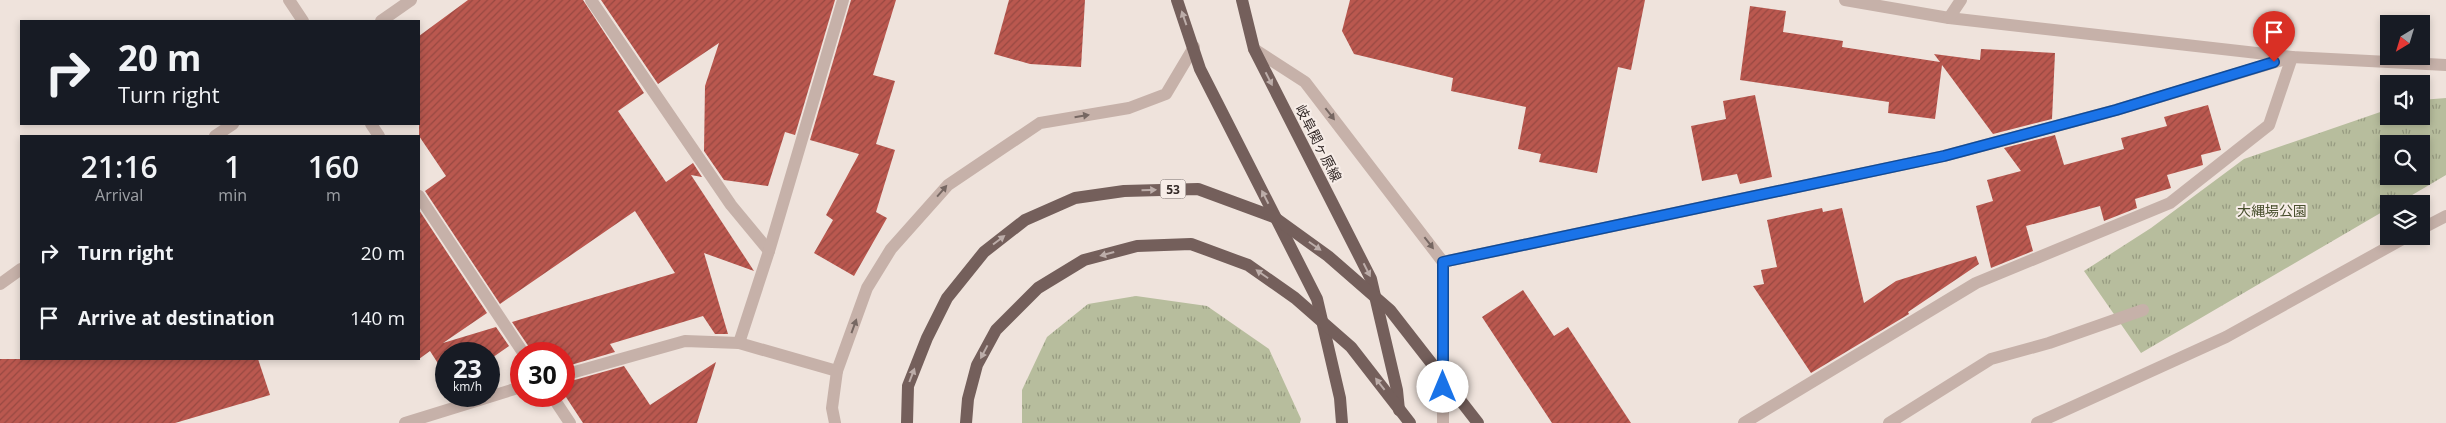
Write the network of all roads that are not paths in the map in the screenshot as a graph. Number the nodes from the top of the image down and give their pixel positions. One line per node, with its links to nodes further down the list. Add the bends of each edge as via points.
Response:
1 (289, 0): 10 (street)
2 (411, 0): 11 (street)
3 (591, 0): 22 (street, via 731,205)
4 (843, 0): 22 (street)
5 (1178, 0): 12 (main road, one-way to 5)
6 (1242, 0): 13 (main road, 岐阜関ヶ原線)
7 (1845, 0): 9 (street)
8 (1961, 0): 9 (street)
9 (1949, 18): 14 (street)
10 (302, 20)
11 (381, 20)
12 (1194, 47): 29 (street, one-way to 12, via 867,288 891,249 948,184 1040,123 1129,108 1166,94); 38 (main road, one-way to 12, via 1340,398 1317,299 1200,69)
13 (1254, 49): 23 (street, one-way to 23, via 1305,82); 39 (main road, 岐阜関ヶ原線, one-way to 39, via 1371,279 1397,390)
14 (2292, 57): 15 (street); 23 (street, via 2116,110 1944,156); 43 (street, via 2269,125 2170,203 1976,283)
15 (2446, 65)
16 (231, 125): 17 (street)
17 (216, 135)
18 (420, 198): 27 (street)
19 (2446, 216): 20 (street)
20 (2430, 224)
21 (2392, 245): 45 (street, via 2226,338)
22 (769, 251): 28 (street)
23 (1443, 262): 41 (street)
24 (20, 271): 25 (street)
25 (0, 284)
26 (2143, 310): 44 (street, via 1991,360)
27 (516, 342)
28 (739, 343): 29 (street); 30 (street, via 685,341)
29 (837, 371): 35 (street, via 832,408)
30 (575, 372)
31 (510, 390): 33 (street)
32 (559, 407): 34 (street)
33 (405, 423)
34 (570, 423)
35 (835, 423)
36 (907, 423): 42 (main road, 53, one-way to 42, via 908,386 926,338 947,298 984,252 1026,220 1075,198 1124,191 1198,189 1274,218 1328,256 1390,310)
37 (966, 423): 40 (main road, one-way to 37, via 1350,347 1295,298 1248,265 1191,244 1137,246 1084,260 1038,288 996,330 977,365 968,399)
38 (1342, 423)
39 (1400, 423)
40 (1410, 423)
41 (1443, 423)
42 (1478, 423)
43 (1744, 423)
44 (1888, 423)
45 (2037, 423)

